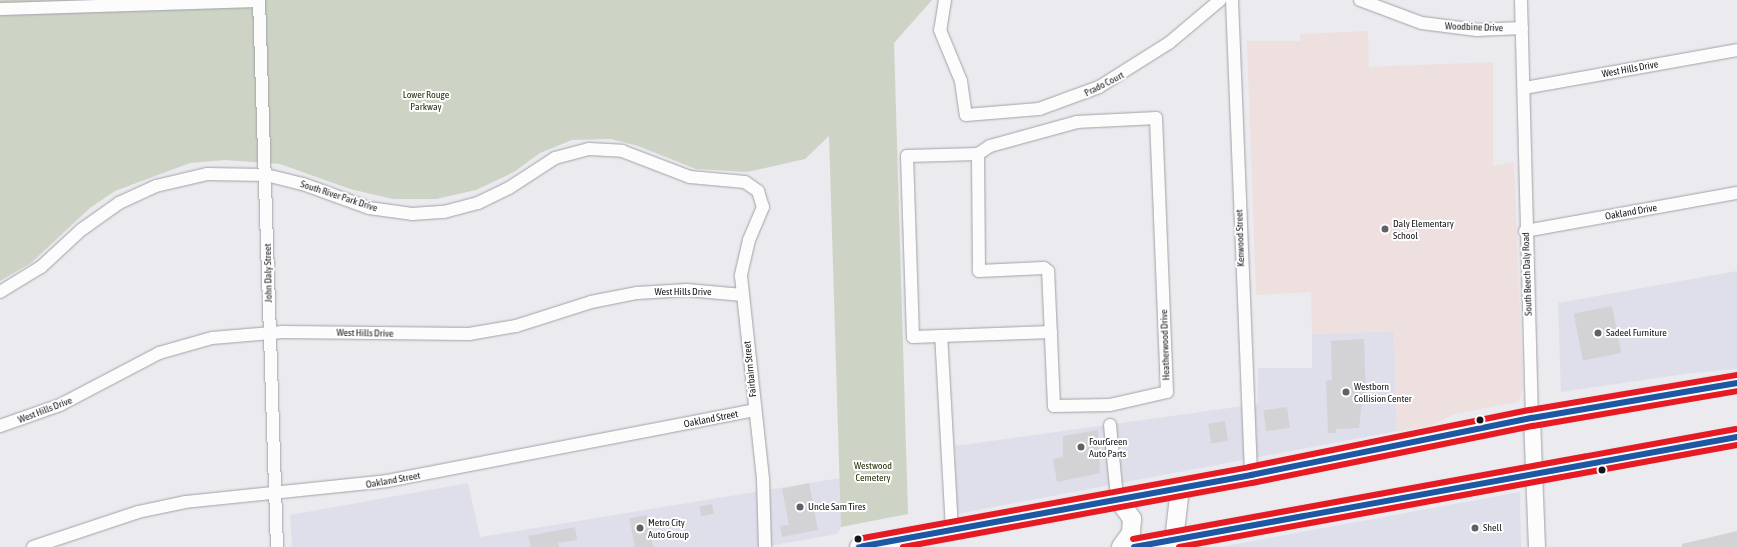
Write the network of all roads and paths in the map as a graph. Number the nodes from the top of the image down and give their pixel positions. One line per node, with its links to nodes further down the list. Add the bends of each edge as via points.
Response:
1 (259, 0): 7 (street); 12 (street, John Daly Street)
2 (945, 0): 3 (street, Prado Court, via 940,30 961,81 966,115 1039,109 1093,90 1135,67 1169,43)
3 (1220, 0)
4 (1232, 0): 27 (street, Kenwood Street)
5 (1360, 0): 8 (street, Woodbine Drive, via 1396,16 1429,25 1477,30)
6 (1521, 0): 8 (street, South Beech Daly Road)
7 (0, 9)
8 (1522, 28): 10 (street, South Beech Daly Road)
9 (1737, 50): 10 (street, West Hills Drive)
10 (1524, 88): 15 (street, South Beech Daly Road)
11 (978, 154): 18 (street, Heatherwood Drive, via 979,271 1044,268 1048,270); 18 (street, Heatherwood Drive, via 990,146 1077,122 1156,118 1167,392 1110,405 1054,406); 20 (street, Heatherwood Drive, via 907,156 913,337)
12 (266, 175): 14 (street, South River Park Drive, via 303,184 369,208 393,213 431,213 463,207 492,197 560,156 606,149 622,152 690,177 746,182); 16 (street, South River Park Drive, via 207,174 142,191 97,217 41,267); 19 (street, John Daly Street)
13 (1737, 193): 15 (street, Oakland Drive)
14 (760, 195): 17 (street, Fairbairn Street, via 761,216 749,240 743,262)
15 (1526, 231): 23 (street, South Beech Daly Road)
16 (0, 292)
17 (743, 295): 19 (street, West Hills Drive, via 687,290 637,293 591,302 516,326 469,334); 22 (street, Fairbairn Street)
18 (1051, 332): 20 (street)
19 (270, 333): 25 (street, West Hills Drive, via 212,338 175,347 144,359 60,405); 30 (street, John Daly Street)
20 (941, 336): 32 (street)
21 (1737, 383): 23 (main road)
22 (755, 410): 30 (street, Oakland Street, via 387,481); 37 (street, Fairbairn Street, via 763,480)
23 (1532, 418): 27 (main road); 28 (main road, South Beech Daly Road)
24 (1110, 425): 31 (street)
25 (0, 426)
26 (1737, 437): 28 (main road)
27 (1251, 475): 29 (main road)
28 (1535, 476): 33 (main road); 41 (main road, South Beech Daly Road)
29 (1180, 488): 31 (main road); 33 (main road)
30 (275, 493): 35 (street, Oakland Street, via 217,497 161,506); 36 (street, John Daly Street)
31 (1117, 498): 32 (main road); 39 (main road, via 1132,519 1131,533)
32 (952, 530): 34 (main road)
33 (1174, 540): 40 (main road)
34 (879, 545): 38 (main road)
35 (33, 547)
36 (278, 547)
37 (765, 547)
38 (859, 547)
39 (1121, 547)
40 (1134, 547)
41 (1537, 547)

